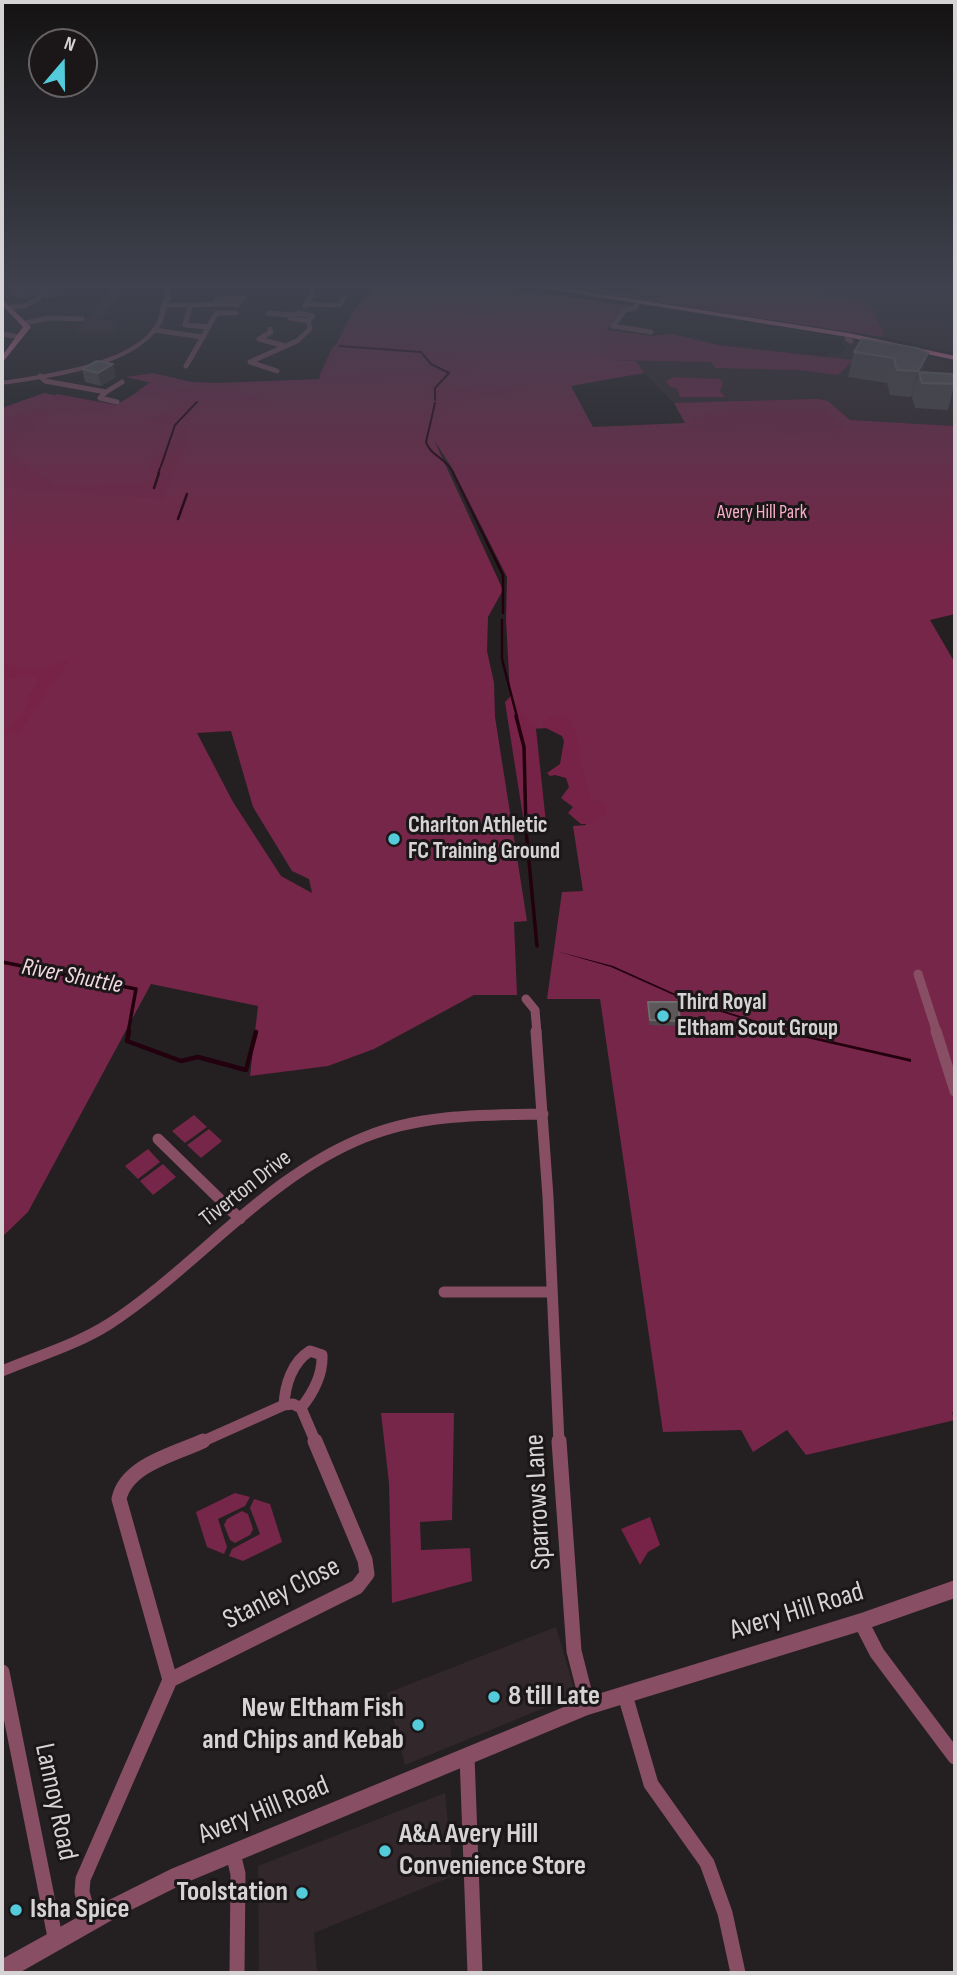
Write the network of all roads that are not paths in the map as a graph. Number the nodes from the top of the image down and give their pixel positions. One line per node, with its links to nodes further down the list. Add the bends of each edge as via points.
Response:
1 (28, 378): 4 (street)
2 (42, 378): 5 (street)
3 (122, 382): 5 (street)
4 (2, 383)
5 (106, 392): 6 (street, via 100,398)
6 (117, 402)
7 (918, 974): 9 (street)
8 (526, 999): 10 (street, Sparrows Lane, via 535,1010)
9 (955, 1091)
10 (542, 1114): 12 (street, Tiverton Drive, via 445,1116 364,1137 287,1180); 14 (street, Sparrows Lane)
11 (158, 1139): 12 (street)
12 (240, 1219): 15 (street, Tiverton Drive, via 108,1324)
13 (444, 1292): 14 (street)
14 (552, 1292): 23 (street, Sparrows Lane, via 574,1651)
15 (2, 1371)
16 (284, 1405): 17 (street); 17 (street, via 285,1391 301,1358 310,1351 318,1352 322,1366); 21 (street, via 137,1472 120,1492)
17 (301, 1408): 21 (street, Stanley Close, via 367,1574 357,1587)
18 (955, 1589): 19 (street, Avery Hill Road)
19 (861, 1622): 22 (street, Avery Hill Road); 25 (street, via 877,1653)
20 (2, 1672): 28 (street, Lannoy Road)
21 (170, 1680): 27 (street, via 83,1879)
22 (625, 1695): 23 (street, Avery Hill Road); 32 (street, via 651,1784 711,1874)
23 (588, 1706): 24 (street, Avery Hill Road)
24 (467, 1756): 26 (street, Avery Hill Road); 31 (street)
25 (955, 1757)
26 (233, 1853): 27 (street, Avery Hill Road, via 178,1876); 30 (street, via 238,1874)
27 (90, 1923): 28 (street, Avery Hill Road)
28 (56, 1942): 29 (street, Avery Hill Road)
29 (2, 1971)
30 (237, 1973)
31 (475, 1973)
32 (738, 1973)

